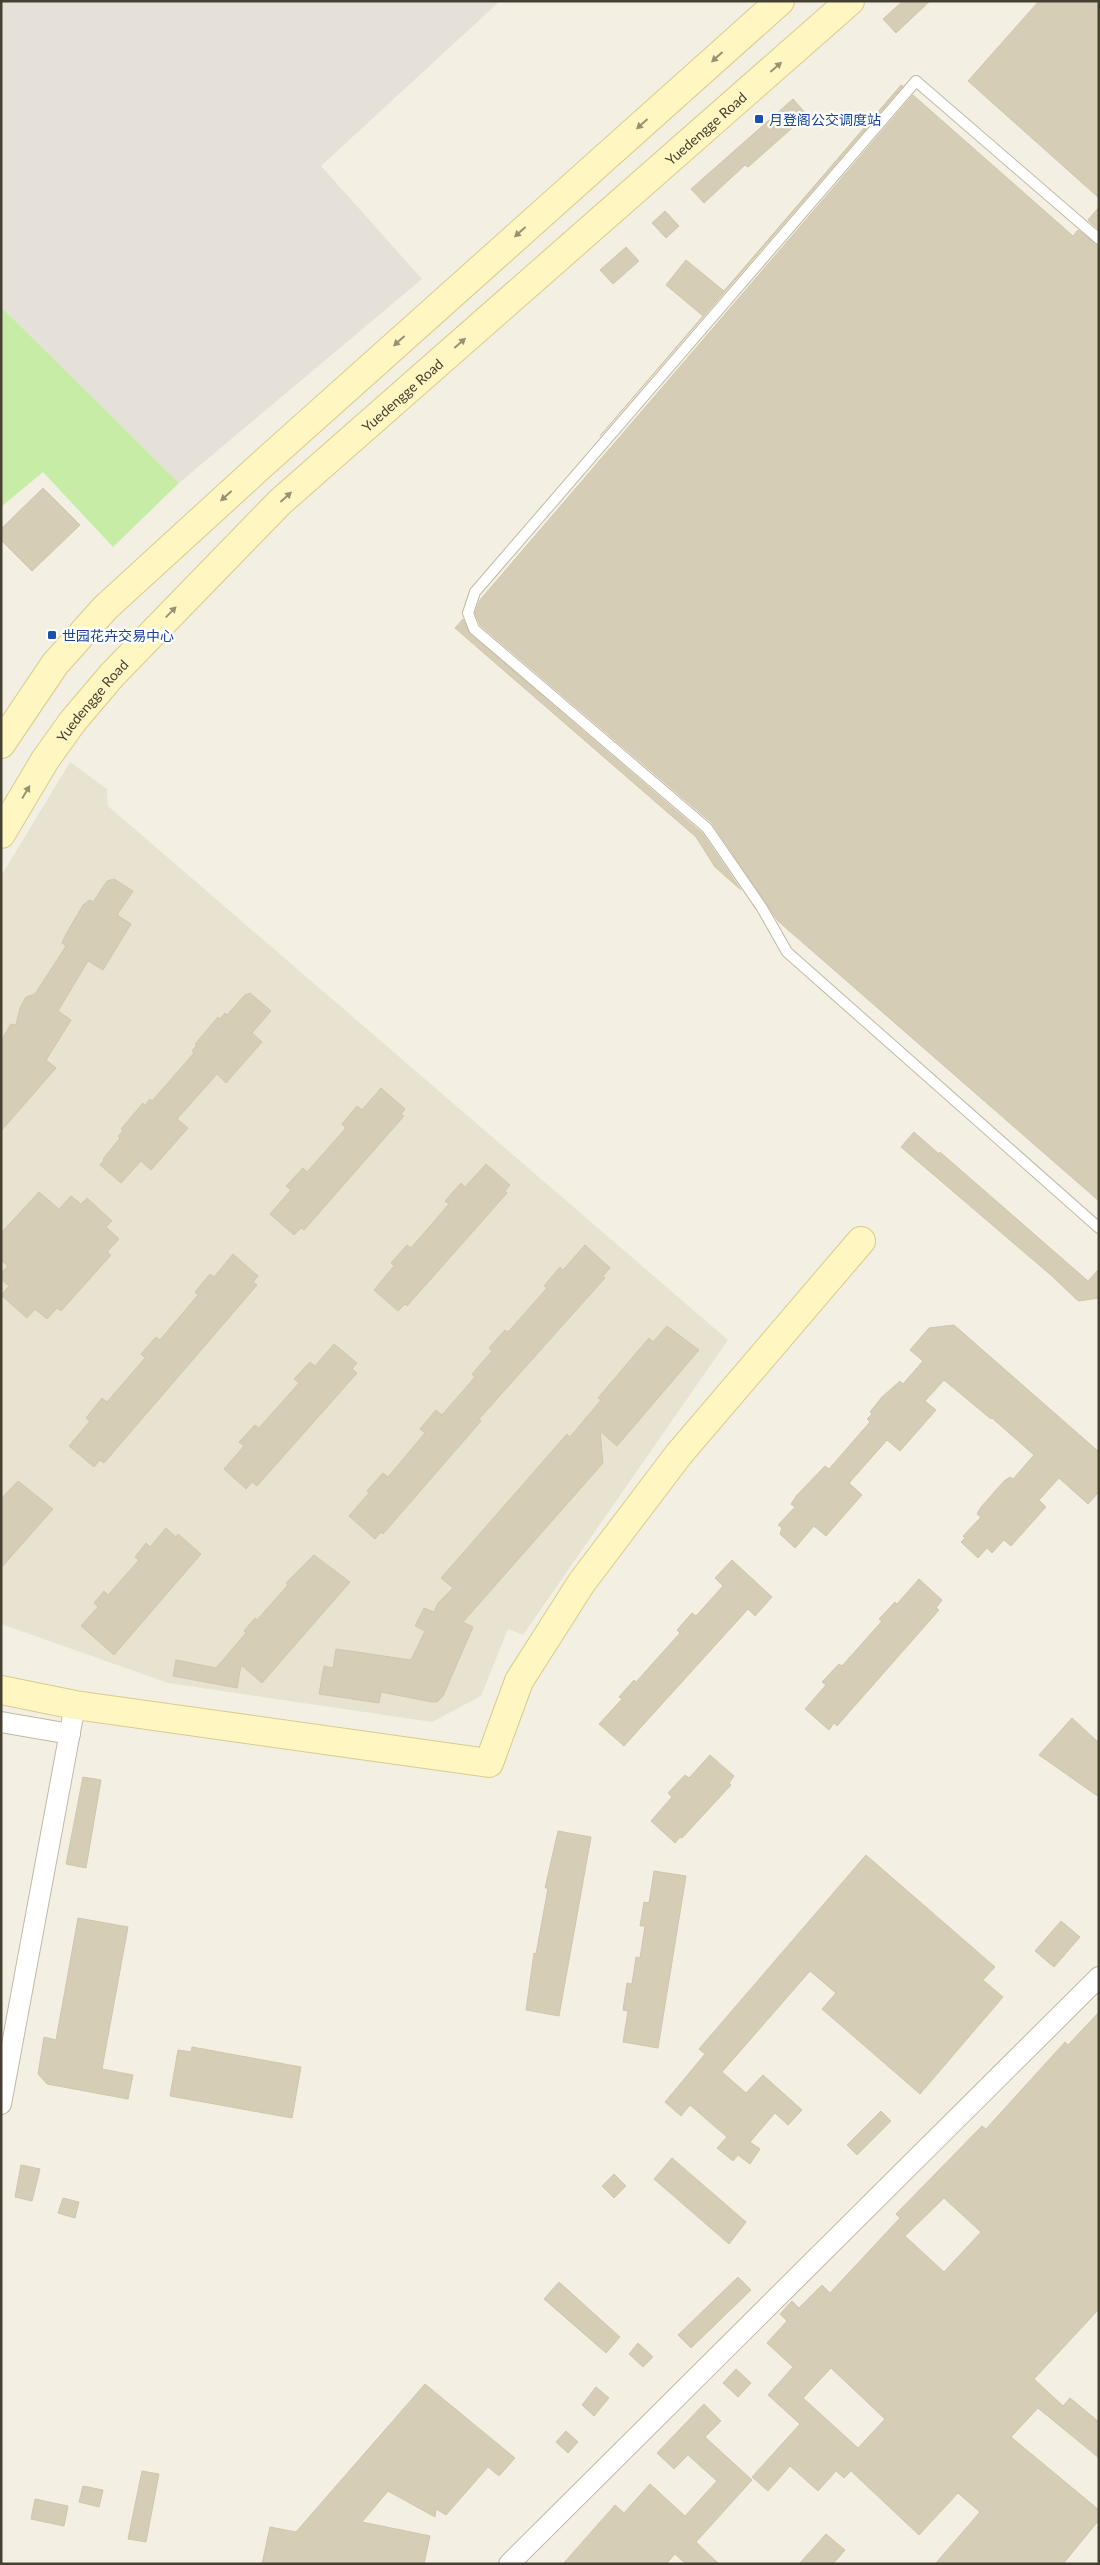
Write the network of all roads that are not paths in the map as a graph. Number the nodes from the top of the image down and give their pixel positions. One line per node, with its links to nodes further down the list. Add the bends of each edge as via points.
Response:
1 (780, 1): 4 (main road, one-way to 4, via 105,608 55,664)
2 (850, 1): 5 (main road, Yuedengge Road, one-way to 2, via 45,760 106,681 280,502)
3 (1099, 239): 6 (lane, via 916,81 475,592 468,613 474,629 707,828 762,908 787,952)
4 (1, 744)
5 (1, 834)
6 (1099, 1228)
7 (861, 1241): 9 (main road, via 679,1454 582,1582 519,1681 489,1763)
8 (1, 1690): 9 (main road)
9 (75, 1705): 11 (street)
10 (1, 1722): 11 (street)
11 (70, 1734): 13 (street)
12 (1099, 1977): 14 (street)
13 (1, 2104)
14 (509, 2564)

